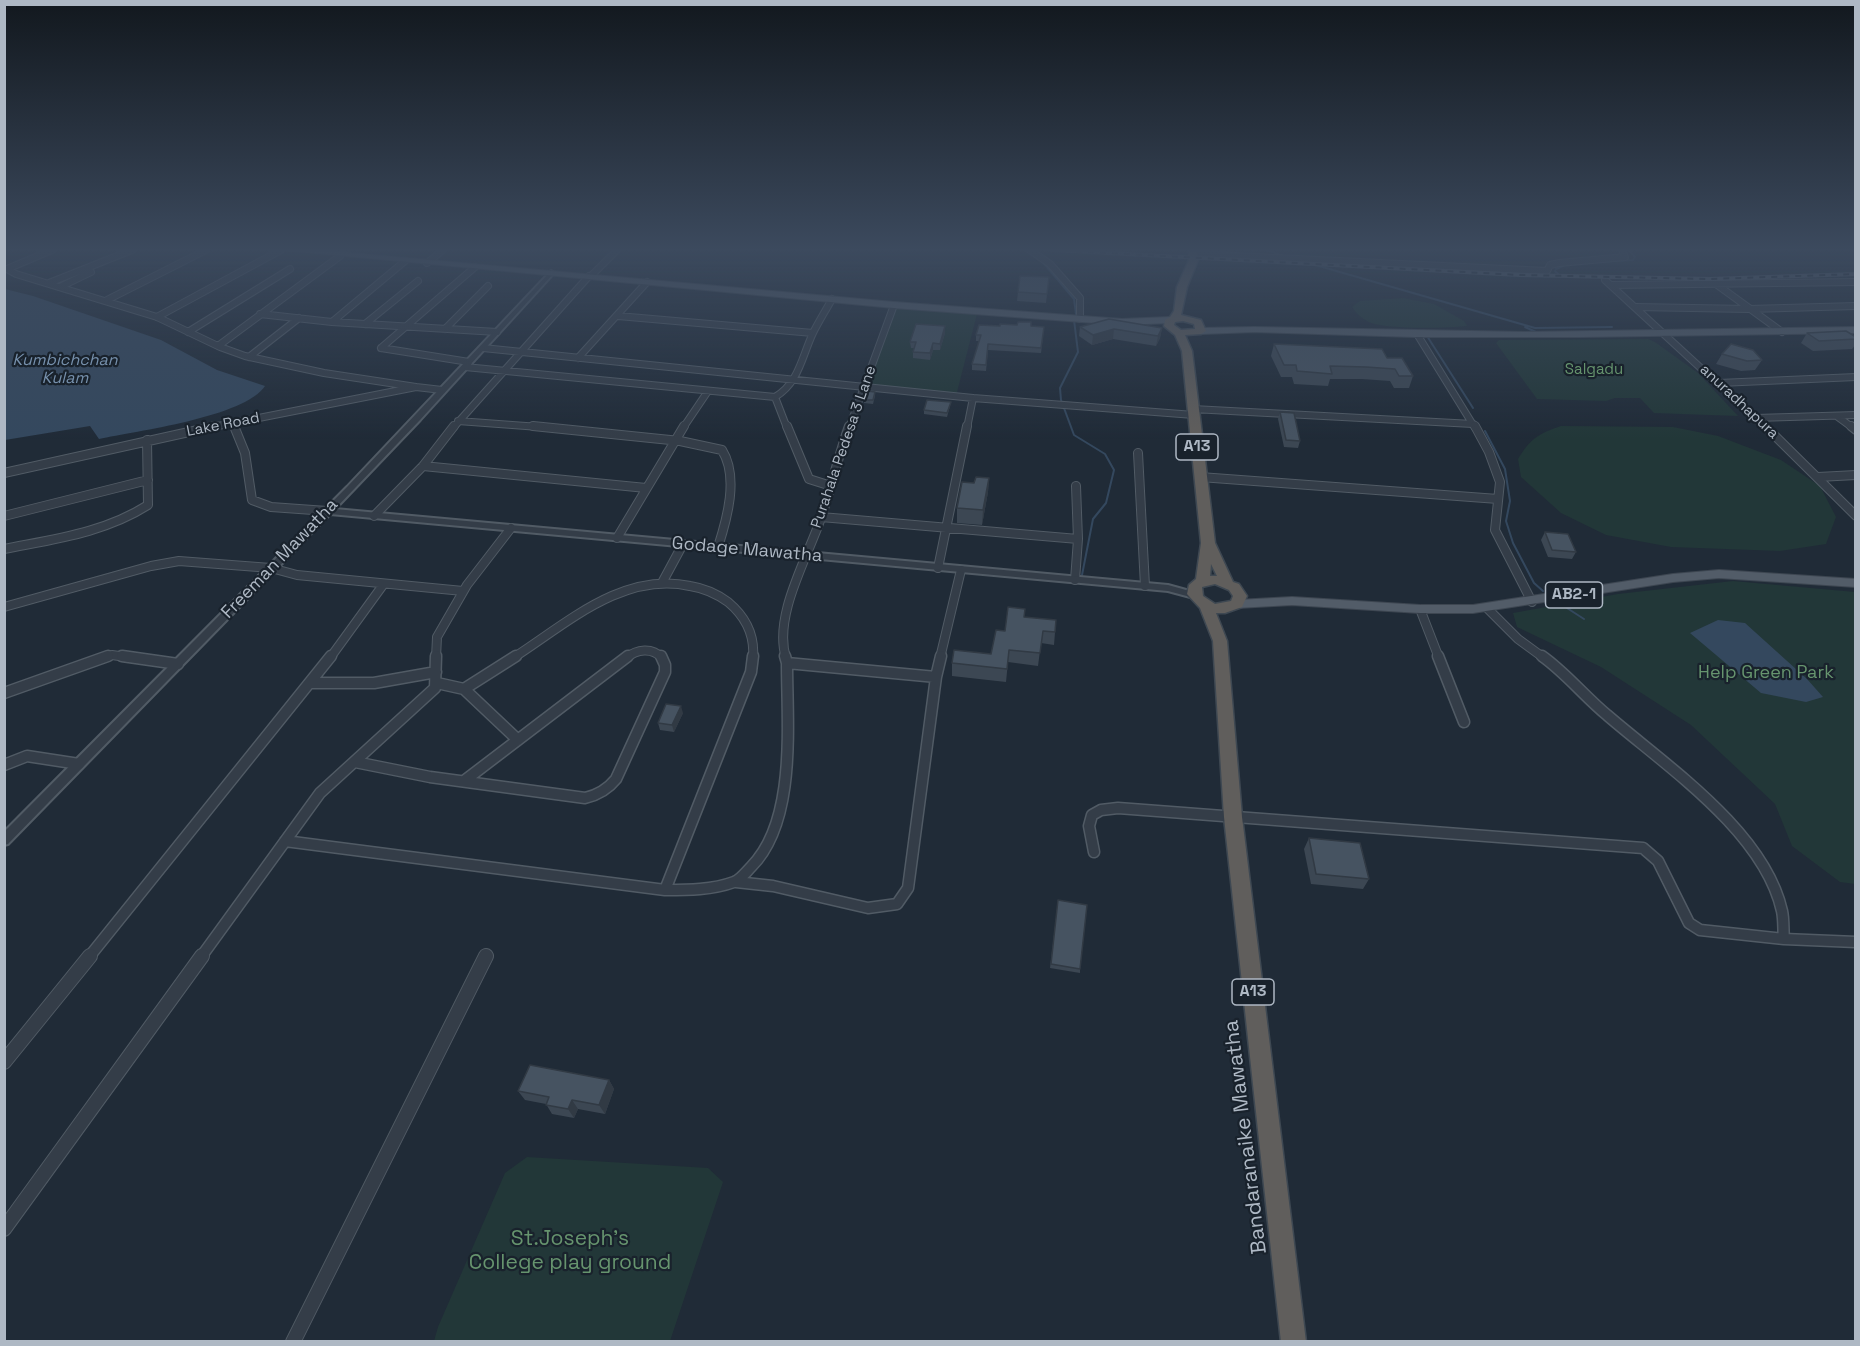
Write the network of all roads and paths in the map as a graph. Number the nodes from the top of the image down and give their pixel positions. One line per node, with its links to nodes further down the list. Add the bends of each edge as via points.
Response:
1 (145, 313): 21 (street)
2 (165, 313): 21 (street)
3 (219, 313): 32 (street)
4 (343, 313): 24 (street)
5 (379, 313): 25 (street)
6 (422, 313): 28 (street)
7 (461, 313): 29 (street)
8 (515, 313): 33 (street, Freeman Mawatha)
9 (556, 313): 42 (street)
10 (621, 313): 20 (street)
11 (824, 313): 35 (street)
12 (891, 313): 51 (street, Purahala Pedesa 3 Lane)
13 (998, 313): 23 (main road)
14 (1080, 313): 23 (street)
15 (1179, 313): 26 (highway)
16 (1185, 313): 27 (highway)
17 (1642, 313): 37 (street, anuradhapura)
18 (1754, 313): 34 (street)
19 (260, 314): 22 (street); 39 (street)
20 (618, 316): 35 (street); 44 (street)
21 (157, 317): 32 (street)
22 (299, 318): 24 (street); 43 (street)
23 (1080, 319): 26 (main road)
24 (332, 322): 25 (street)
25 (365, 324): 28 (street)
26 (1174, 326): 27 (highway); 27 (highway); 41 (highway, A13)
27 (1197, 326): 36 (main road); 41 (highway, A13)
28 (406, 327): 29 (street); 45 (street, via 381,348)
29 (445, 329): 33 (street)
30 (1835, 330): 31 (main road); 34 (main road); 38 (street)
31 (1856, 330)
32 (188, 332): 39 (street)
33 (497, 332): 40 (street, Freeman Mawatha)
34 (1782, 332): 37 (main road)
35 (813, 333): 48 (street)
36 (1417, 334): 37 (main road); 62 (street)
37 (1665, 334): 49 (street, anuradhapura)
38 (1845, 336)
39 (218, 346): 43 (street)
40 (483, 348): 42 (street); 45 (street, Freeman Mawatha)
41 (1187, 351): 56 (highway, A13)
42 (519, 352): 44 (street); 46 (street)
43 (249, 357): 50 (street)
44 (579, 358): 48 (street)
45 (467, 364): 46 (street); 52 (street, Freeman Mawatha)
46 (503, 370): 53 (street); 60 (street)
47 (1856, 377): 49 (street)
48 (794, 380): 51 (street); 54 (street, via 785,393)
49 (1719, 384): 59 (street, anuradhapura)
50 (416, 387): 52 (street, Lake Road); 61 (street, Lake Road)
51 (862, 387): 55 (street); 73 (street, Purahala Pedesa 3 Lane)
52 (442, 390): 77 (street, Freeman Mawatha)
53 (708, 391): 54 (street); 65 (street)
54 (775, 397): 73 (street, via 808,479)
55 (973, 398): 56 (street); 83 (street)
56 (1193, 412): 62 (street); 70 (highway, A13)
57 (1856, 415): 58 (street)
58 (1838, 417): 59 (street); 63 (street)
59 (1756, 418): 71 (street, anuradhapura)
60 (458, 421): 65 (street); 67 (street)
61 (234, 423): 64 (street, Lake Road); 77 (street, via 245,453 252,500 271,507)
62 (1473, 424): 76 (street, via 1500,482)
63 (1856, 430)
64 (147, 440): 68 (street, Lake Road); 72 (street)
65 (675, 440): 75 (street); 88 (street, via 718,447 724,452 729,496 727,522)
66 (1138, 453): 99 (street)
67 (423, 466): 75 (street); 79 (street)
68 (4, 472)
69 (1856, 475): 71 (street)
70 (1200, 477): 76 (street); 86 (highway, A13)
71 (1818, 477): 80 (street, anuradhapura)
72 (148, 480): 78 (street); 89 (street, via 148,505 130,518)
73 (828, 485): 81 (street, Purahala Pedesa 3 Lane)
74 (1076, 486): 85 (street)
75 (646, 488): 84 (street)
76 (1498, 499): 103 (street, via 1495,530)
77 (327, 512): 79 (street, Godage Mawatha); 92 (street, Freeman Mawatha)
78 (4, 516)
79 (374, 516): 82 (street, Godage Mawatha)
80 (1856, 516)
81 (821, 517): 83 (street); 90 (street, Purahala Pedesa 3 Lane)
82 (511, 528): 84 (street, Godage Mawatha); 100 (street)
83 (946, 528): 85 (street); 91 (street)
84 (617, 538): 87 (street, Godage Mawatha)
85 (1078, 539): 94 (street)
86 (1208, 543): 98 (highway, A13); 101 (highway, A13)
87 (683, 544): 88 (street, Godage Mawatha); 95 (street)
88 (718, 548): 90 (street, Godage Mawatha)
89 (4, 549)
90 (807, 555): 91 (street, Godage Mawatha); 109 (street, Purahala Pedesa 3 Lane, via 787,609 781,642)
91 (938, 567): 93 (street, Godage Mawatha)
92 (271, 568): 97 (street, via 297,575); 105 (street, via 178,561); 110 (street, Freeman Mawatha)
93 (961, 570): 94 (street, Godage Mawatha); 111 (street)
94 (1075, 580): 99 (street, Godage Mawatha)
95 (663, 581): 114 (street, via 632,586 606,597); 127 (street, via 715,593 728,602 748,624 755,654)
96 (1856, 583): 103 (main road, AB2-1, via 1719,573)
97 (383, 585): 100 (street); 113 (street)
98 (1231, 585): 101 (highway, via 1216,580); 102 (main road, AB2-1, via 1259,596); 104 (highway, via 1239,596)
99 (1145, 586): 101 (street, Godage Mawatha)
100 (463, 591): 112 (street, via 437,637)
101 (1200, 592): 104 (highway, via 1218,609); 108 (highway, Bandaranaike Mawatha / A13)
102 (1292, 601): 104 (main road, AB2-1); 107 (main road, AB2-1)
103 (1532, 602): 106 (main road, AB2-1)
104 (1234, 605): 108 (highway, Bandaranaike Mawatha / A13)
105 (4, 607)
106 (1487, 608): 107 (main road, AB2-1); 128 (street, via 1732,825 1773,886 1782,912)
107 (1420, 609): 116 (street)
108 (1220, 641): 122 (highway, Bandaranaike Mawatha / A13)
109 (787, 663): 111 (street); 126 (street, Purahala Pedesa 3 Lane, via 786,785 776,826 757,861)
110 (178, 664): 115 (street, via 112,655); 119 (street, Freeman Mawatha)
111 (936, 677): 126 (street, via 908,888 897,904 868,908 773,886)
112 (436, 678): 113 (street, via 347,687); 114 (street); 118 (street, via 431,693)
113 (311, 683): 131 (street)
114 (464, 689): 117 (street)
115 (4, 693)
116 (1464, 722)
117 (518, 740): 121 (street); 121 (street, via 632,652 655,651 664,658 665,672 616,779 606,790 585,798)
118 (355, 762): 121 (street); 124 (street, via 320,793)
119 (79, 764): 120 (street, via 27,756); 123 (street, Freeman Mawatha)
120 (4, 765)
121 (464, 781)
122 (1233, 818): 125 (street, via 1118,808 1101,810 1092,815 1089,826); 128 (street, via 1643,848 1658,861 1689,923 1700,930); 134 (highway, Bandaranaike Mawatha / A13)
123 (4, 840)
124 (285, 841): 127 (street); 132 (street)
125 (1094, 852)
126 (736, 882): 127 (street, via 695,890)
127 (664, 890)
128 (1784, 939): 129 (street)
129 (1856, 942)
130 (486, 955): 133 (street)
131 (4, 1062)
132 (4, 1229)
133 (293, 1341)
134 (1294, 1341)

